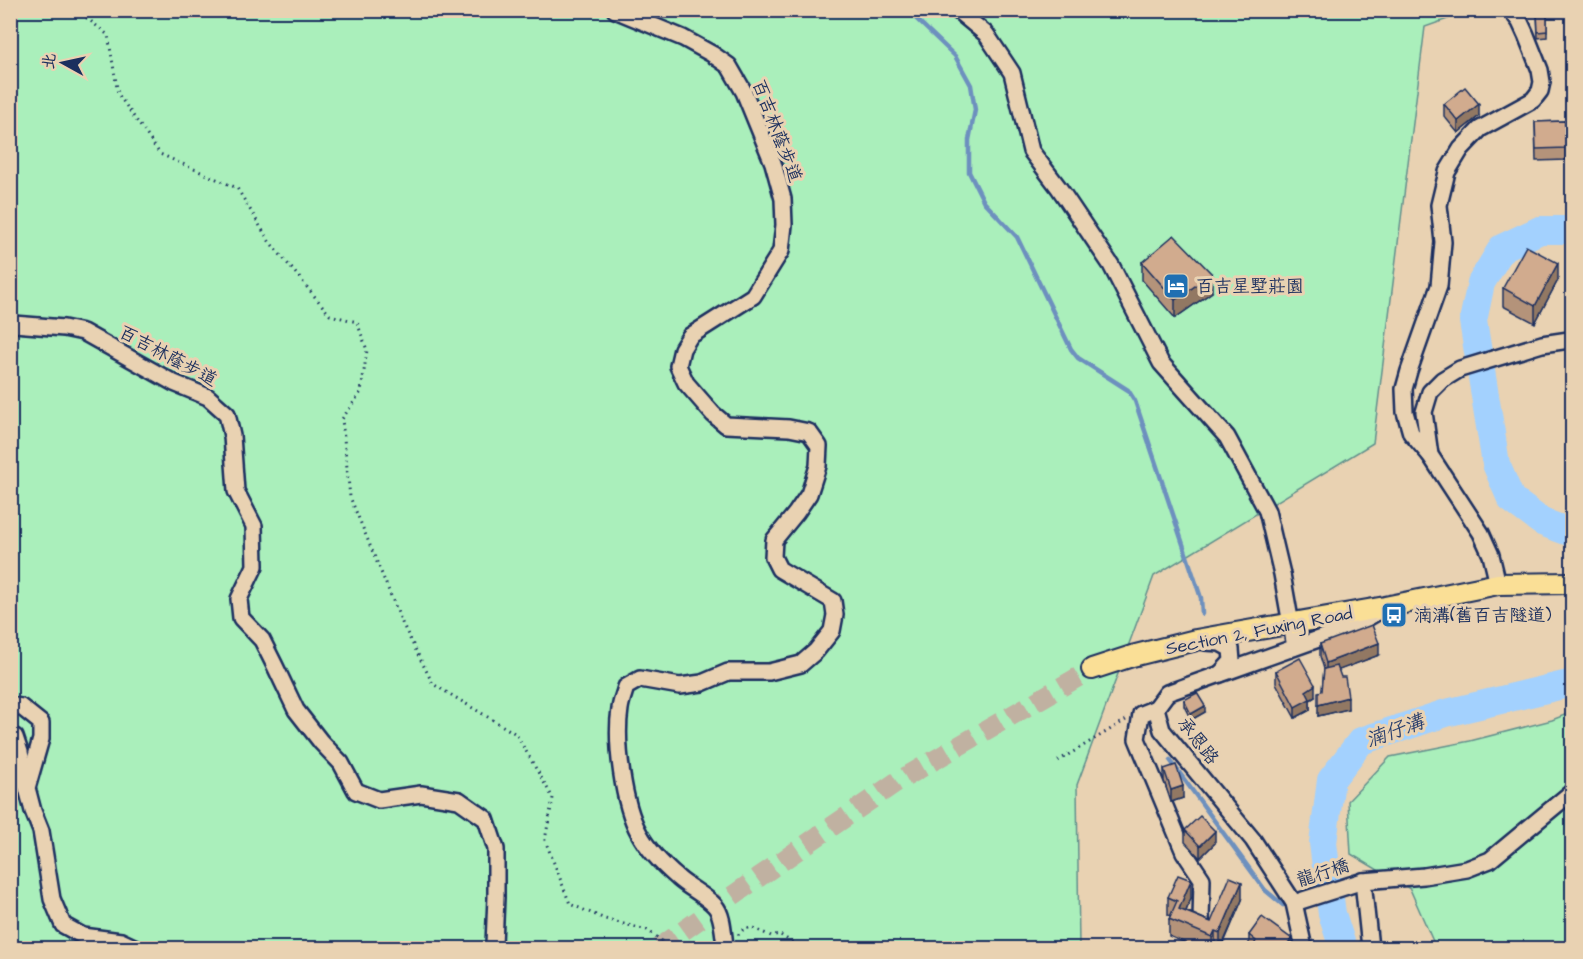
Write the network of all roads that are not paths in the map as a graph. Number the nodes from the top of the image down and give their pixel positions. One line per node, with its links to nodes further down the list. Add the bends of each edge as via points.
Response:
1 (615, 10): 25 (street, 百吉林蔭步道, via 683,38 729,66 773,163 783,199 781,251 753,296 690,336 678,366 686,383 726,425 809,432 819,446 818,466 809,494 774,540 773,556 779,569 833,601 832,631 801,664 769,672 728,672 702,683 680,686 640,679 626,687 620,707 618,732 628,808 654,852 678,878 715,906)
2 (957, 10): 12 (street, via 986,34 1012,74 1030,151 1111,265 1161,363 1227,437 1256,489 1267,510)
3 (1511, 10): 5 (street)
4 (1526, 10): 5 (street)
5 (1526, 35): 8 (street, via 1540,70 1540,91 1533,100 1480,129 1447,172 1440,205 1443,242 1439,286 1404,389 1411,433)
6 (10, 322): 27 (street, 百吉林蔭步道, via 83,332 174,383 208,397 227,414 236,491 254,526 255,566 239,599 241,618 261,640 296,710 341,763 356,791 379,800 422,794 459,801 486,819 496,849)
7 (1572, 342): 8 (street, via 1542,344 1460,369 1442,380 1430,393 1424,412)
8 (1430, 455): 10 (street, via 1481,533)
9 (1572, 583): 10 (main road, Section 2, Fuxing Road)
10 (1498, 584): 11 (main road, Section 2, Fuxing Road)
11 (1385, 607): 12 (main road, Section 2, Fuxing Road); 14 (street, 承恩路, via 1352,627)
12 (1291, 624): 13 (main road, Section 2, Fuxing Road); 14 (street)
13 (1196, 640): 15 (main road, Section 2, Fuxing Road); 16 (street, via 1231,649 1232,661)
14 (1295, 647): 16 (street, 承恩路)
15 (1092, 669)
16 (1220, 674): 18 (street, 承恩路, via 1167,693)
17 (10, 705): 20 (street, via 21,707 41,723 42,739)
18 (1148, 711): 23 (street, 承恩路, via 1252,840); 24 (street, via 1137,739 1184,852 1202,879)
19 (10, 735): 20 (street, via 15,736)
20 (27, 788): 26 (street, via 41,831 52,899 63,926 83,936 121,941)
21 (1572, 792): 22 (street, 龍行橋, via 1490,860 1467,869)
22 (1364, 881): 23 (street, 龍行橋); 29 (street)
23 (1294, 903): 28 (street, 承恩路)
24 (1201, 921)
25 (725, 947)
26 (136, 948)
27 (497, 948)
28 (1304, 948)
29 (1370, 948)

